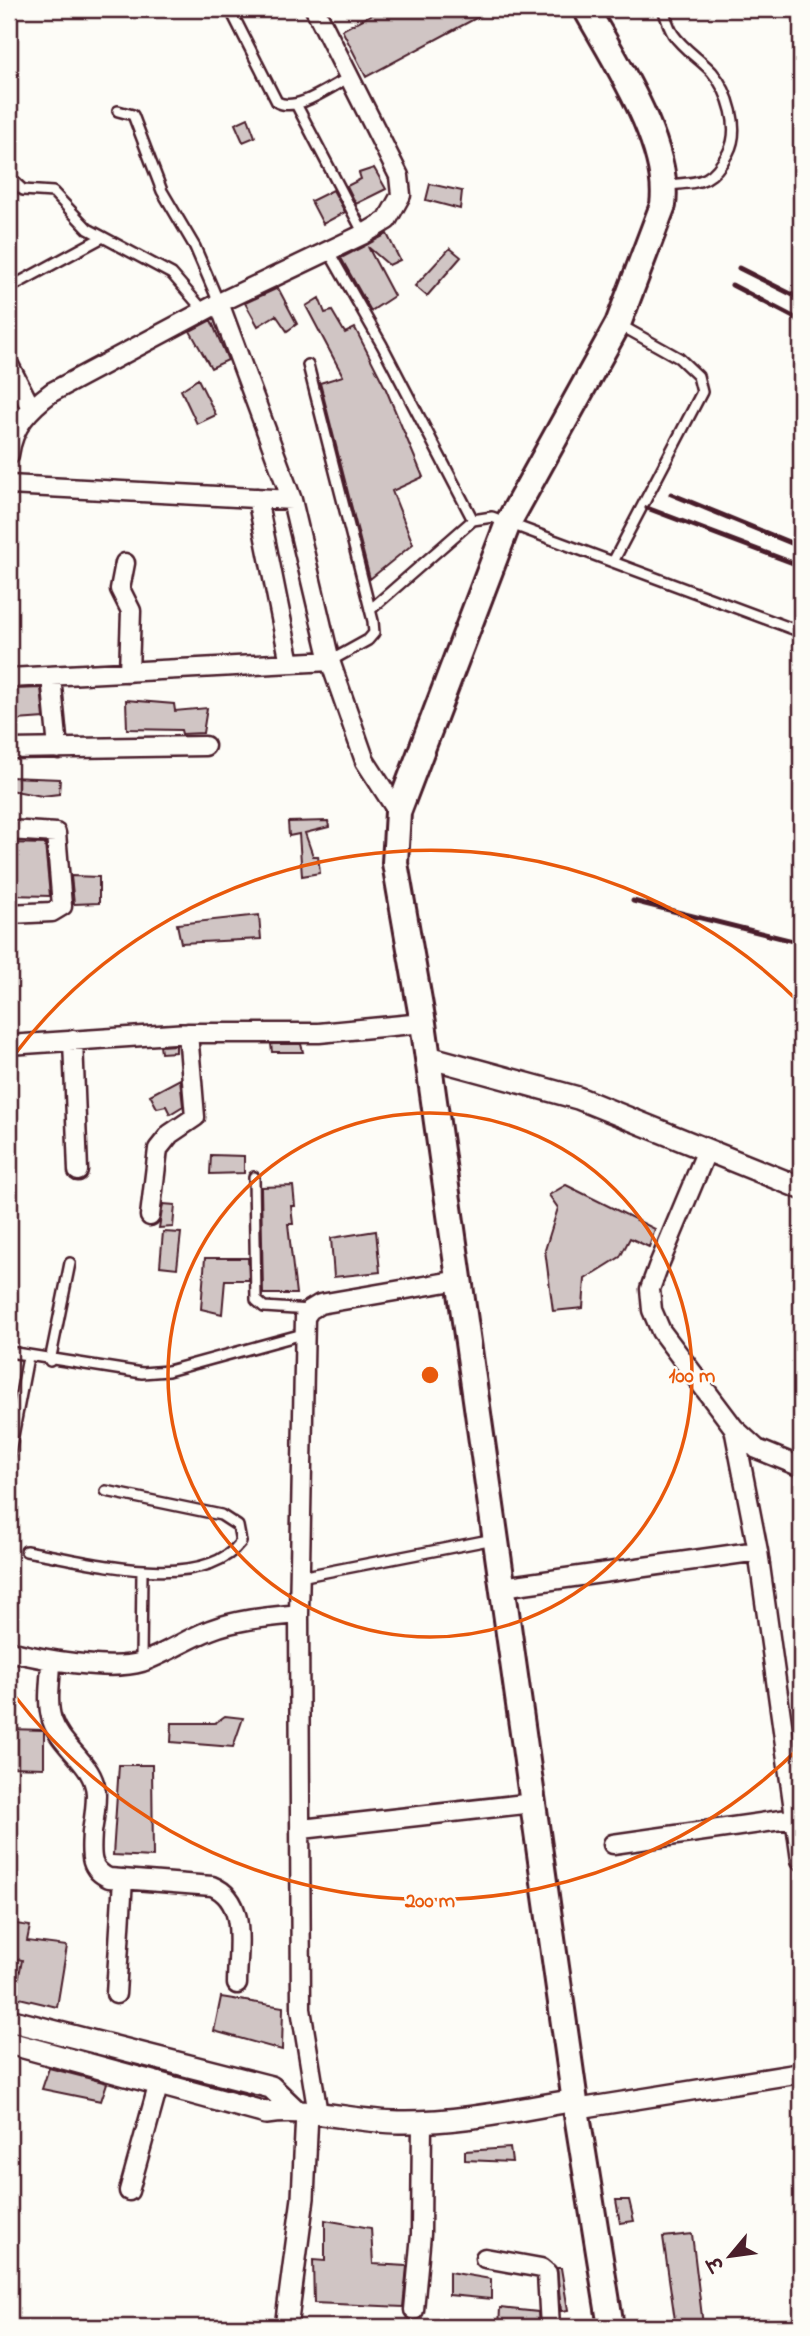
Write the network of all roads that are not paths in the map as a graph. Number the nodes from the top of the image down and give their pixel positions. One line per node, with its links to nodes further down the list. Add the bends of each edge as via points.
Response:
1 (230, 9): 6 (lane, via 277,102)
2 (315, 9): 5 (street)
3 (586, 9): 9 (main road, via 643,111)
4 (663, 9): 9 (lane, via 673,33 723,89 734,133 719,170 705,181)
5 (350, 77): 6 (lane); 10 (street, via 399,176 401,195 387,220)
6 (296, 104): 10 (lane)
7 (118, 111): 14 (lane, via 133,115 162,191 195,247)
8 (9, 177): 11 (lane, via 23,190 53,192 83,224)
9 (666, 185): 15 (main road, via 663,205)
10 (364, 234): 12 (street)
11 (103, 237): 13 (lane); 14 (lane, via 172,274)
12 (329, 252): 14 (street); 23 (lane, via 383,345)
13 (9, 288)
14 (211, 307): 18 (street, via 52,392); 22 (street)
15 (618, 324): 24 (main road); 25 (lane, via 679,358 698,376 702,392)
16 (9, 365): 18 (street)
17 (307, 365): 27 (lane)
18 (31, 408): 19 (street, via 12,435)
19 (9, 455)
20 (9, 485): 21 (street)
21 (257, 498): 22 (street); 30 (street)
22 (292, 500): 29 (street)
23 (473, 520): 24 (lane, via 492,517); 27 (lane)
24 (508, 523): 25 (lane); 37 (main road)
25 (613, 562): 28 (lane)
26 (125, 563): 31 (street, via 120,589 131,611)
27 (370, 610): 29 (lane, via 374,633)
28 (801, 632)
29 (330, 661): 30 (street); 37 (street, via 365,761)
30 (290, 663): 31 (street)
31 (129, 672): 32 (street)
32 (51, 676): 33 (street); 36 (street)
33 (9, 678)
34 (205, 746): 36 (street)
35 (9, 749): 36 (street)
36 (58, 749)
37 (398, 812): 40 (main road, via 396,863)
38 (9, 830): 39 (street, via 56,833 62,906 52,912)
39 (9, 914)
40 (423, 1023): 41 (street, via 319,1034); 44 (main road)
41 (188, 1033): 42 (street); 49 (street, via 195,1117 158,1149)
42 (73, 1040): 43 (street); 46 (street)
43 (9, 1045)
44 (428, 1057): 45 (street, via 578,1098); 51 (main road)
45 (707, 1150): 48 (street); 57 (street, via 658,1267 651,1300 662,1331)
46 (78, 1171)
47 (254, 1177): 52 (lane, via 256,1300 264,1307)
48 (801, 1188)
49 (150, 1216)
50 (70, 1263): 56 (lane)
51 (459, 1280): 52 (street, via 320,1304); 61 (main road)
52 (310, 1310): 53 (street)
53 (303, 1334): 56 (lane, via 168,1371 142,1373); 65 (street)
54 (9, 1352): 55 (lane)
55 (28, 1357): 56 (lane); 58 (lane)
56 (50, 1360)
57 (734, 1428): 59 (street, via 757,1449); 63 (street)
58 (9, 1457)
59 (801, 1467)
60 (106, 1490): 64 (lane, via 221,1516 238,1526 242,1535 236,1549 196,1568)
61 (496, 1539): 65 (lane); 66 (main road)
62 (26, 1551): 64 (lane)
63 (758, 1551): 66 (street); 71 (street)
64 (142, 1570): 70 (lane)
65 (300, 1577): 67 (street)
66 (502, 1587): 72 (main road)
67 (299, 1614): 70 (street, via 239,1621); 74 (street)
68 (9, 1651): 69 (street)
69 (51, 1660): 70 (street); 77 (street, via 52,1722 91,1776 96,1793 91,1863 98,1873)
70 (141, 1662)
71 (794, 1763): 73 (street)
72 (533, 1803): 74 (street); 84 (main road)
73 (795, 1818): 75 (street); 76 (street)
74 (302, 1829): 85 (street)
75 (613, 1844)
76 (801, 1860)
77 (124, 1879): 78 (street, via 225,1891 237,1908); 79 (street)
78 (237, 1984)
79 (116, 1994)
80 (9, 2020): 85 (street, via 271,2087)
81 (9, 2043): 83 (street)
82 (801, 2073): 84 (street)
83 (159, 2083): 85 (street, via 266,2113); 87 (street)
84 (575, 2105): 86 (street); 92 (main road)
85 (306, 2112): 86 (street); 90 (street, via 303,2198)
86 (422, 2122): 89 (street, via 421,2234)
87 (129, 2190)
88 (485, 2259): 91 (street, via 541,2268 547,2273)
89 (414, 2310)
90 (286, 2327)
91 (550, 2327)
92 (611, 2327)

